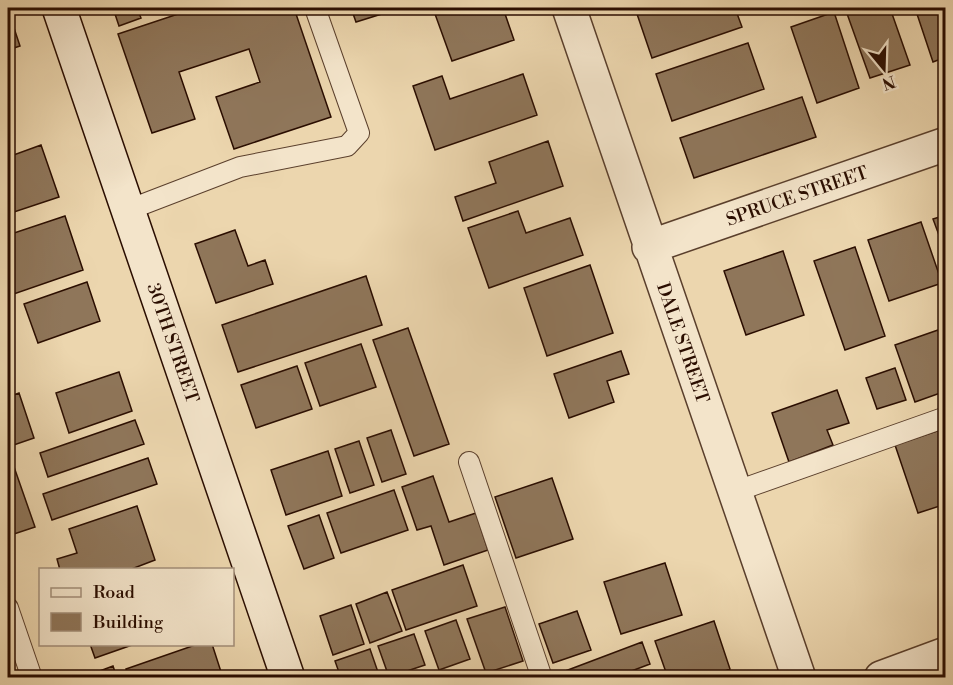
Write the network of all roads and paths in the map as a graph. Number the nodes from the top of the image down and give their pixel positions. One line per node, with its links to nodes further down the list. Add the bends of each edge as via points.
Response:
1 (59, 8): 5 (street, 30TH STREET)
2 (315, 8): 5 (lane, via 359,133 347,146 240,167)
3 (569, 8): 6 (street, DALE STREET)
4 (945, 144): 6 (street, SPRUCE STREET)
5 (128, 210): 13 (street, 30TH STREET)
6 (649, 247): 9 (street, DALE STREET)
7 (945, 417): 9 (lane)
8 (469, 462): 14 (lane)
9 (734, 492): 15 (street, DALE STREET)
10 (8, 608): 12 (lane)
11 (945, 654): 16 (street)
12 (32, 678)
13 (288, 678)
14 (542, 678)
15 (799, 678)
16 (880, 678)

